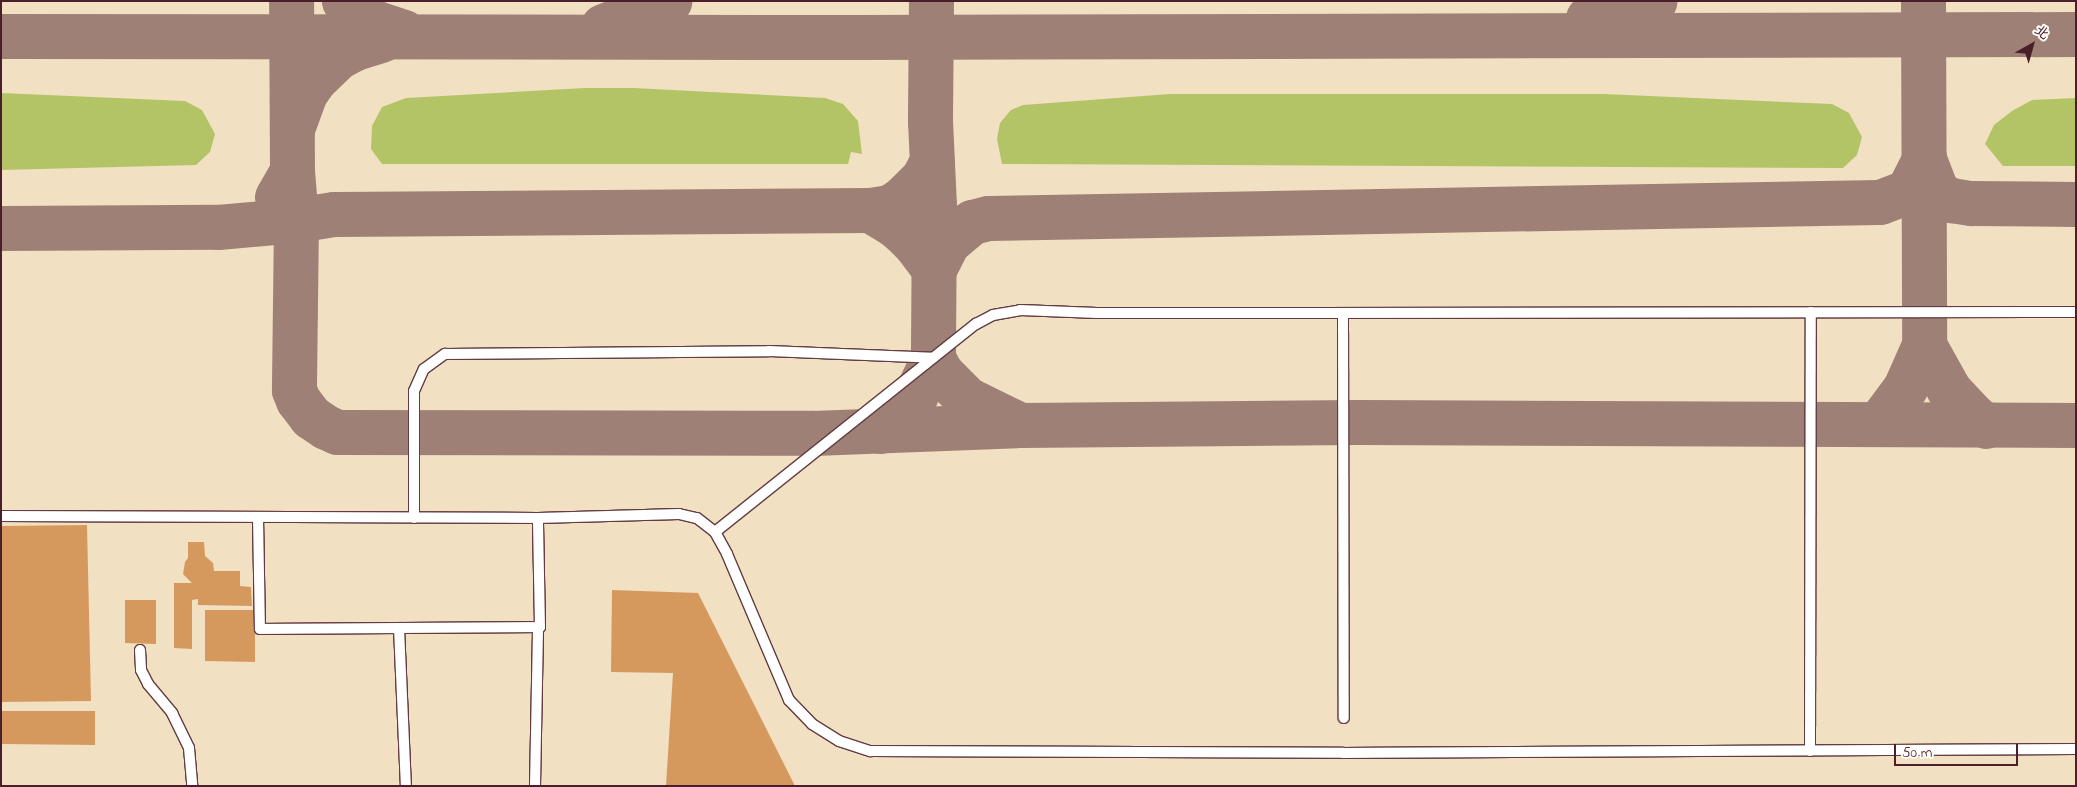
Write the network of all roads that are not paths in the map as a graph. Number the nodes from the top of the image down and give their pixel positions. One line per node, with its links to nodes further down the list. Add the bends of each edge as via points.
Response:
1 (1811, 312): 2 (lane); 3 (lane); 15 (lane)
2 (2076, 312)
3 (1343, 313): 4 (lane, via 1020,310 993,315 976,324); 13 (lane)
4 (933, 358): 7 (lane, via 769,351 446,354 424,369 414,392); 9 (lane)
5 (1, 516): 6 (lane)
6 (258, 517): 7 (lane); 11 (lane, via 260,629)
7 (414, 518): 8 (lane)
8 (538, 518): 9 (lane, via 679,514 697,518); 10 (lane)
9 (715, 532): 15 (lane, via 789,700 812,724 839,741 870,750 1343,753)
10 (538, 627): 11 (lane); 18 (lane)
11 (399, 628): 17 (lane)
12 (140, 650): 16 (lane, via 142,670 148,684 172,713 189,748)
13 (1344, 718)
14 (2076, 749): 15 (lane)
15 (1810, 750)
16 (192, 786)
17 (406, 786)
18 (535, 786)

